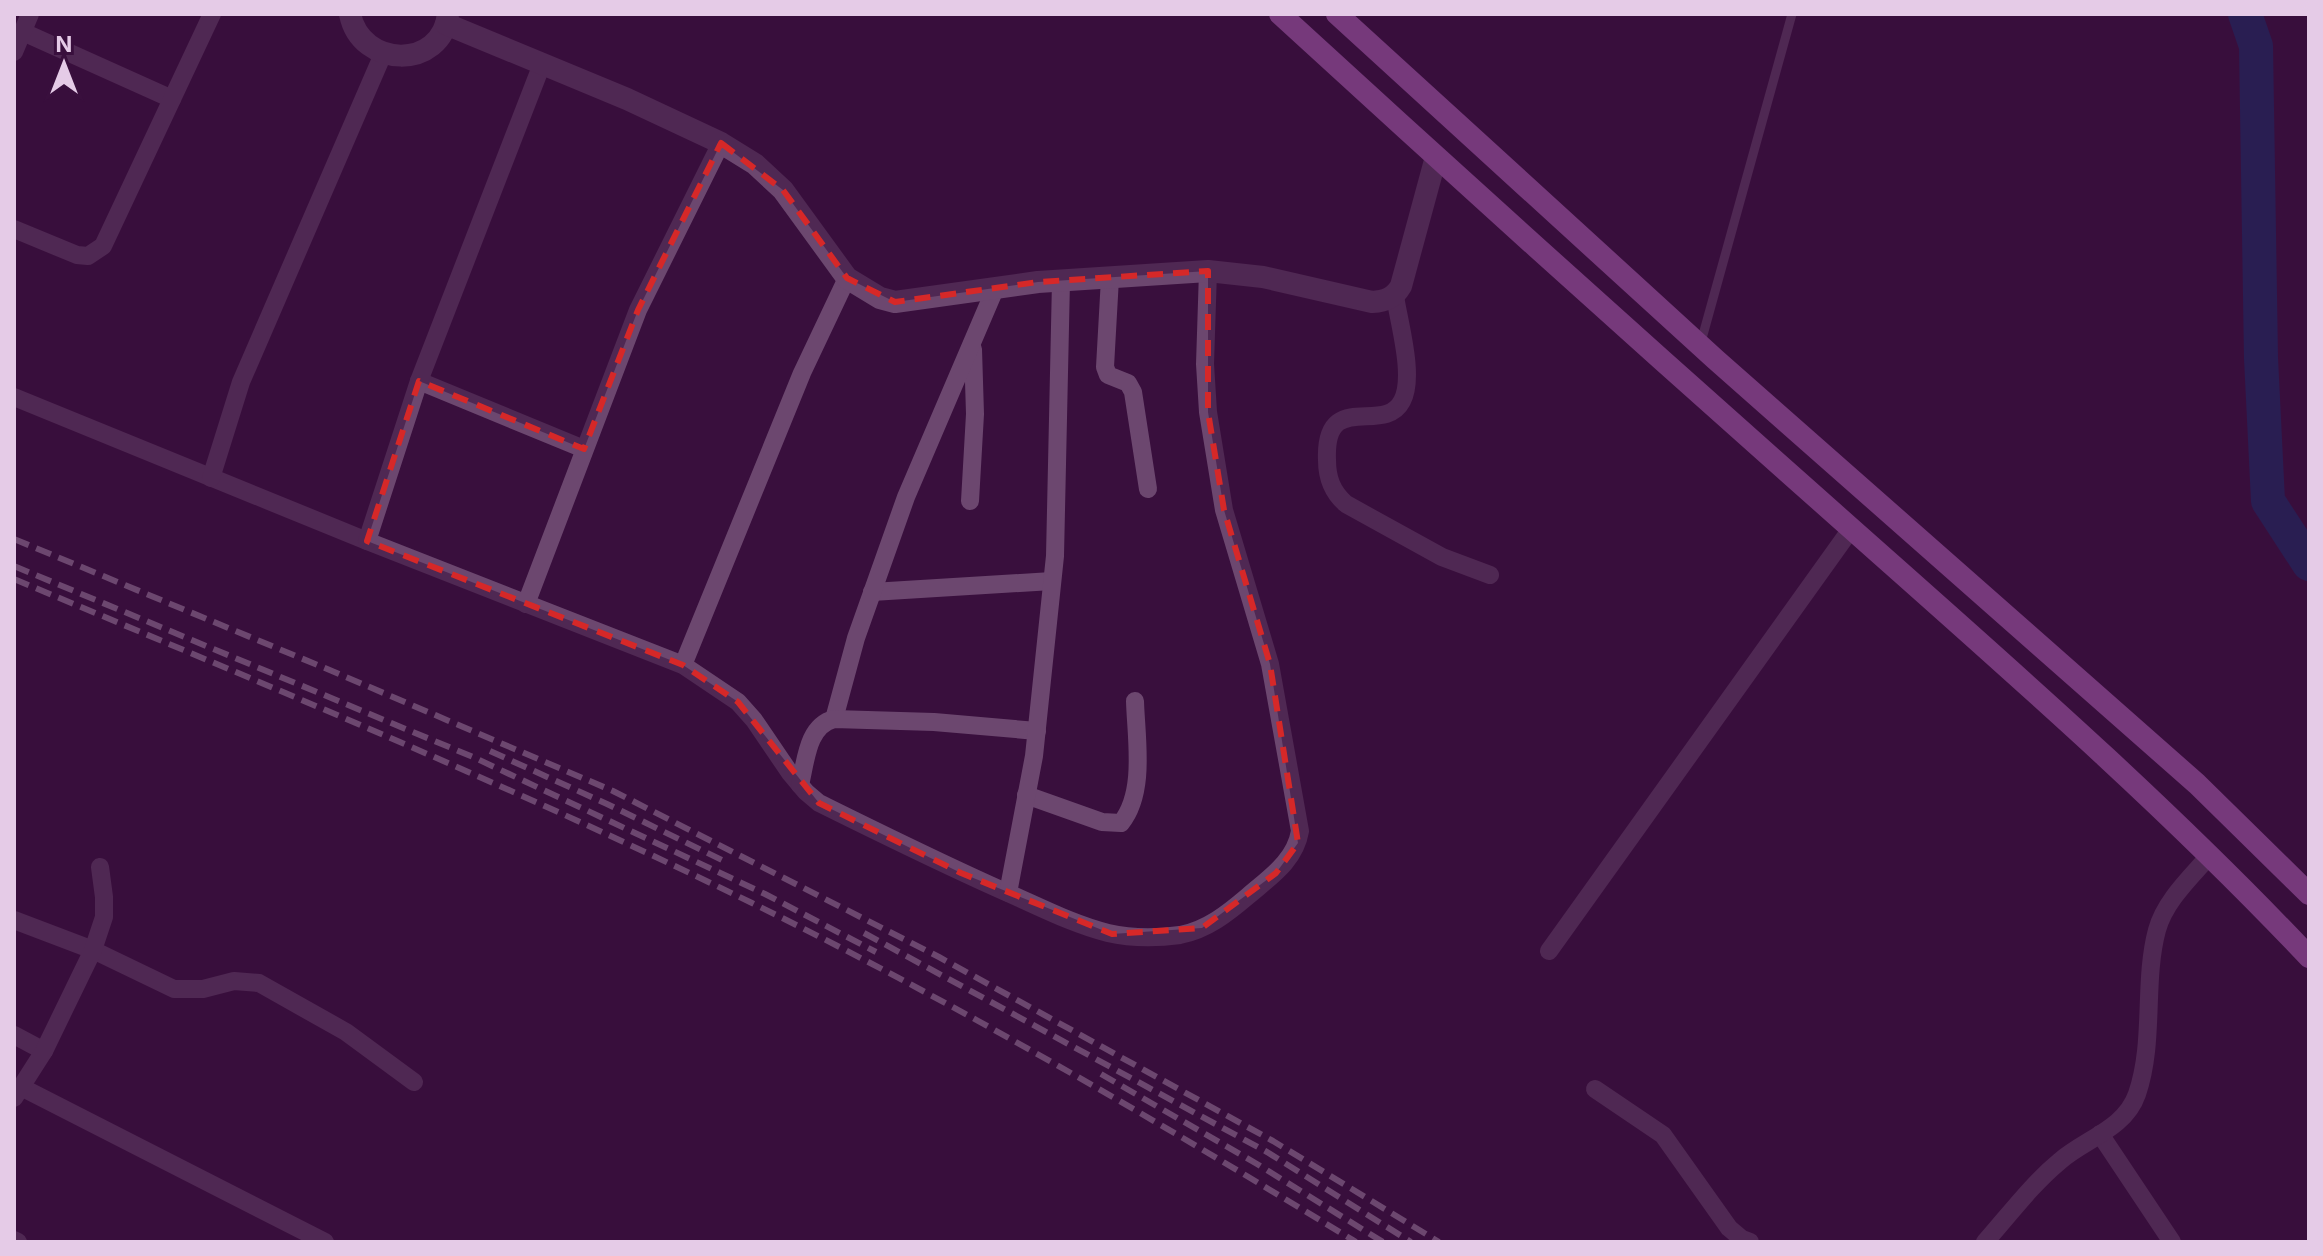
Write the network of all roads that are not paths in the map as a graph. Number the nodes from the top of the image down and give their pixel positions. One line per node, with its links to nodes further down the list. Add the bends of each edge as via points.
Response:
1 (30, 14): 8 (street)
2 (212, 14): 12 (street)
3 (350, 14): 10 (street, via 357,34)
4 (1280, 14): 14 (highway)
5 (1337, 14): 23 (highway)
6 (1792, 14): 23 (lane)
7 (447, 19): 10 (street, via 430,46 416,54); 11 (street)
8 (23, 32): 9 (street); 12 (street)
9 (14, 52)
10 (383, 54): 27 (street, via 241,382)
11 (542, 64): 13 (street); 24 (street)
12 (172, 99): 15 (street, via 96,252 77,255)
13 (721, 143): 17 (street, via 783,190); 26 (street, via 638,310)
14 (1436, 157): 21 (street); 30 (highway)
15 (14, 229)
16 (1208, 271): 18 (street); 21 (street, via 1263,277 1372,302); 44 (street, via 1208,412 1224,510 1270,664 1298,814 1298,843 1276,873 1225,915 1181,935 1112,934)
17 (847, 278): 20 (street, via 895,302); 36 (street, via 802,373)
18 (1110, 278): 19 (street); 28 (street, via 1105,367 1133,392)
19 (1061, 281): 20 (street); 33 (street)
20 (995, 289): 22 (street)
21 (1395, 296): 32 (street, via 1404,398 1397,409 1335,424 1329,434 1329,480 1335,495 1356,510 1442,557)
22 (972, 342): 29 (street); 34 (street)
23 (1700, 345): 45 (highway, via 2162,752)
24 (419, 381): 26 (street); 31 (street)
25 (14, 397): 27 (street)
26 (584, 449): 35 (street)
27 (211, 478): 31 (street)
28 (1148, 489)
29 (970, 501)
30 (1851, 529): 42 (highway); 48 (street)
31 (367, 541): 35 (street)
32 (1490, 575)
33 (1052, 581): 34 (street); 39 (street)
34 (872, 592): 38 (street)
35 (526, 604): 36 (street)
36 (683, 665): 40 (street, via 738,702)
37 (1135, 701): 41 (street, via 1136,778 1128,815 1121,823 1102,822)
38 (834, 719): 39 (street); 40 (street, via 814,731)
39 (1037, 731): 41 (street)
40 (800, 785): 44 (street, via 819,803)
41 (1026, 795): 44 (street)
42 (2210, 855): 49 (highway); 55 (street, via 2178,892 2157,930 2137,1094 2118,1122)
43 (100, 867): 47 (street, via 104,917)
44 (1008, 893)
45 (2309, 894)
46 (14, 920): 47 (street)
47 (93, 950): 51 (street); 52 (street, via 174,989 259,983 346,1032)
48 (1549, 951)
49 (2309, 957)
50 (14, 1035): 51 (street)
51 (44, 1051): 54 (street)
52 (414, 1082)
53 (1595, 1089): 57 (street, via 1663,1135 1729,1228)
54 (18, 1092): 56 (street)
55 (2100, 1134): 58 (street, via 2061,1160); 59 (street)
56 (325, 1242)
57 (1750, 1242)
58 (1985, 1242)
59 (2172, 1242)

